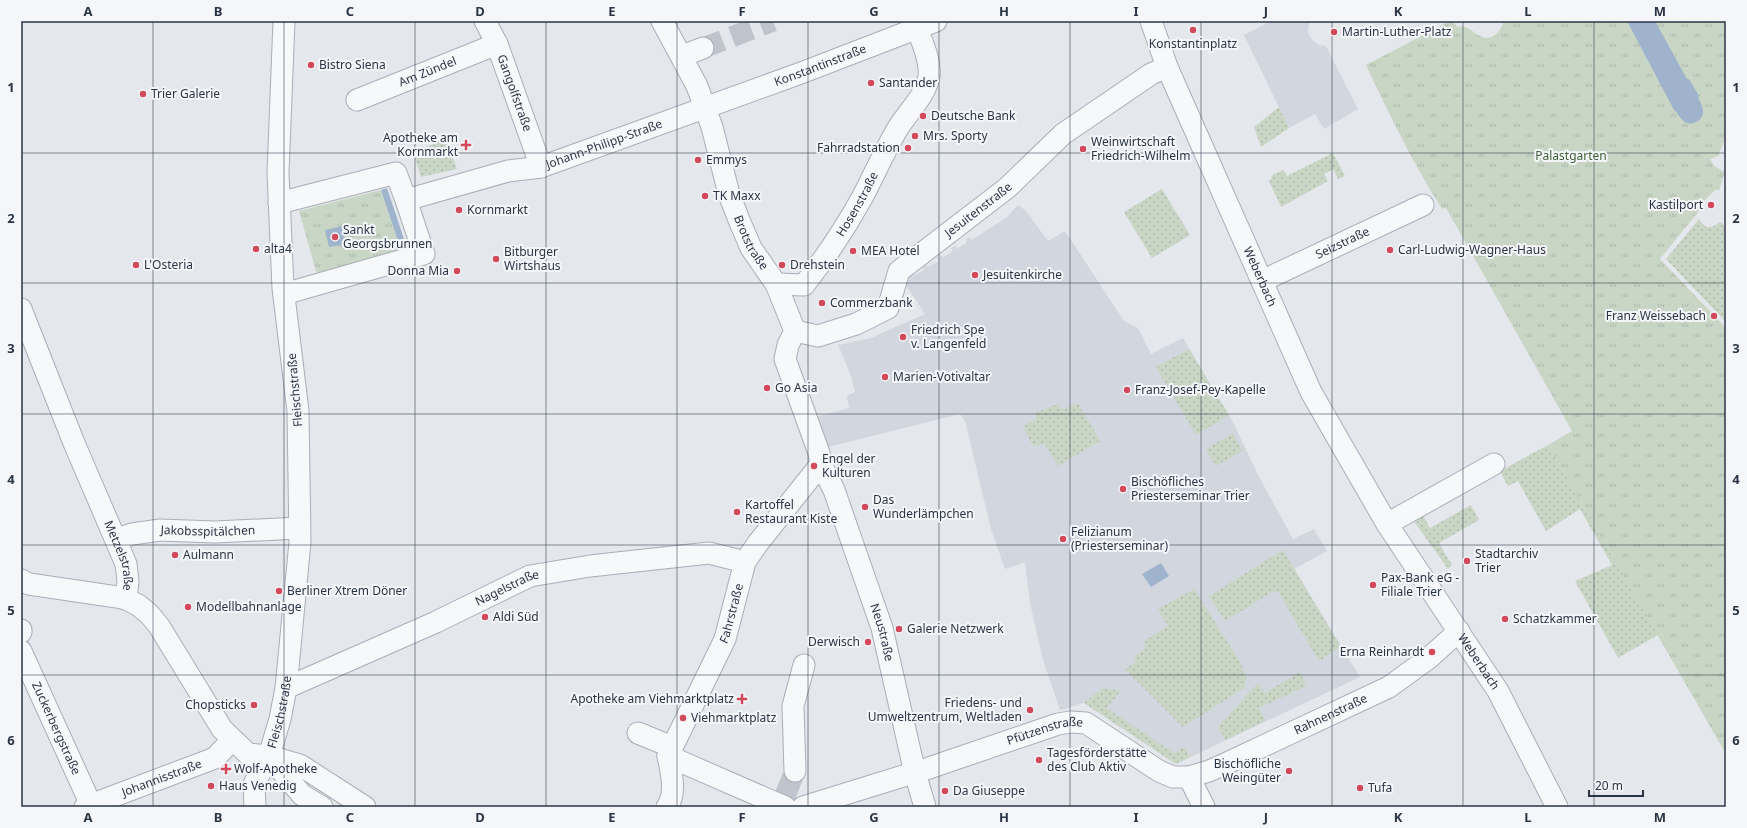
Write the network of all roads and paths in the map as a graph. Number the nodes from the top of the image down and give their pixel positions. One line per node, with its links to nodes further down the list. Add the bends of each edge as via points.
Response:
1 (284, 21): 14 (street, Fleischstraße)
2 (485, 21): 6 (street, Gangolfstraße)
3 (662, 21): 8 (street, Brotstraße)
4 (1151, 21): 9 (street, Weberbach)
5 (928, 24): 11 (street, Konstantinstraße); 17 (street, Hosenstraße, via 925,51 929,74 926,86 898,128 863,196 823,260 804,285)
6 (498, 44): 10 (street, Am Zündel); 12 (street, Gangolfstraße)
7 (703, 48): 8 (street)
8 (682, 56): 11 (street, Brotstraße)
9 (1167, 67): 16 (street, Weberbach); 20 (street, Jesuitenstraße, via 1151,74 1064,134 1007,188 899,271 888,308 856,324 818,336)
10 (357, 100)
11 (705, 108): 12 (street, Johann-Philipp-Straße); 17 (street, Brotstraße, via 729,194 739,220 751,248)
12 (542, 167): 13 (street, Johann-Philipp-Straße, via 503,173)
13 (406, 200): 14 (street, via 396,173); 18 (street, via 424,254)
14 (279, 203): 18 (street, Fleischstraße)
15 (1424, 206): 16 (street, Seizstraße)
16 (1262, 281): 23 (street, Weberbach, via 1311,392)
17 (776, 284): 20 (street, Brotstraße)
18 (284, 294): 24 (street, Fleischstraße, via 298,411)
19 (21, 309): 25 (street, Metzelstraße, via 74,443)
20 (795, 331): 21 (street, via 785,359)
21 (821, 464): 26 (street, Fahrstraße); 38 (street, Neustraße, via 834,490 882,628)
22 (1494, 464): 23 (street)
23 (1387, 524): 29 (street, Weberbach)
24 (299, 528): 25 (street, Jakobsspitälchen, via 215,532 160,530); 32 (street, Fleischstraße, via 300,542)
25 (117, 539): 28 (street, Metzelstraße, via 128,573)
26 (745, 562): 32 (street, Nagelstraße, via 709,553 590,566 530,576 429,625); 36 (street, Fahrstraße, via 725,639)
27 (21, 580): 28 (street, via 29,584)
28 (126, 599): 34 (street, Metzelstraße, via 144,609 168,637 222,729)
29 (1459, 631): 39 (street, Rahnenstraße, via 1424,662 1388,687 1225,764); 49 (street, Weberbach, via 1505,704)
30 (21, 651): 41 (street, Zuckerbergstraße)
31 (804, 665): 37 (street, via 793,706)
32 (286, 688): 35 (street, Fleischstraße, via 280,719)
33 (638, 733): 36 (street)
34 (232, 740): 35 (street, Metzelstraße, via 248,754); 41 (street, Johannisstraße, via 215,758)
35 (268, 756): 42 (street, Fleischstraße, via 254,784); 43 (street, via 302,795); 44 (street, Metzelstraße, via 300,765)
36 (671, 759): 40 (street); 45 (street, via 672,800)
37 (795, 771)
38 (915, 773): 39 (street, Pfützenstraße, via 1058,724 1086,722 1159,771 1173,777); 46 (street, Pfützenstraße); 47 (street, Neustraße)
39 (1189, 777): 48 (street)
40 (785, 803)
41 (88, 806)
42 (255, 807)
43 (322, 807)
44 (365, 807)
45 (667, 807)
46 (803, 807)
47 (925, 807)
48 (1204, 807)
49 (1557, 807)

